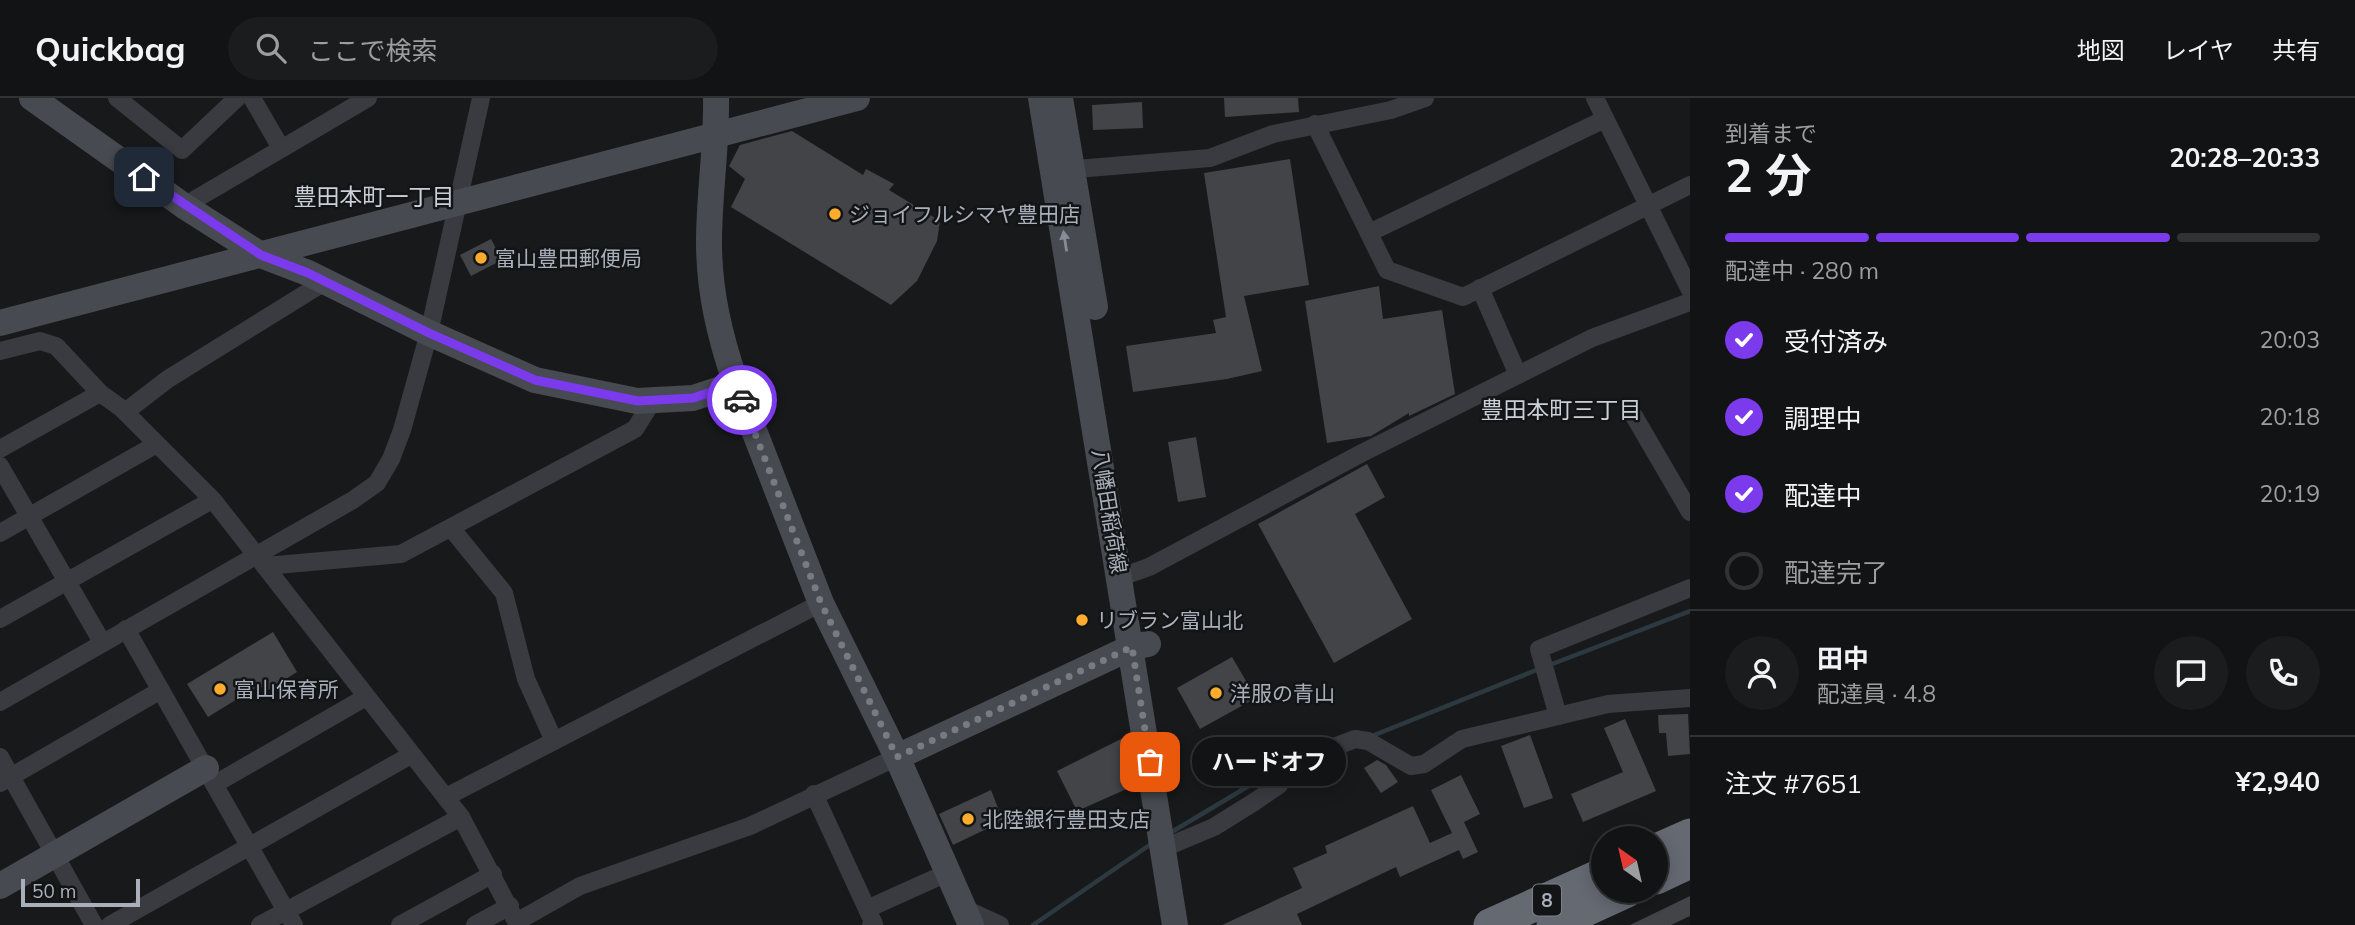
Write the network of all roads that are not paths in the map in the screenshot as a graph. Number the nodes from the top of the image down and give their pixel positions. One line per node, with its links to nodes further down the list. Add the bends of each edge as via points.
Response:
1 (117, 98): 2 (street, via 182,150)
2 (237, 98)
3 (252, 98): 16 (street)
4 (368, 98): 16 (street)
5 (481, 98): 19 (street)
6 (716, 98): 15 (main road)
7 (857, 98): 15 (main road)
8 (1041, 98): 17 (main road, 八幡田稲荷線)
9 (1060, 98): 17 (main road, 八幡田稲荷線)
10 (1425, 98): 14 (street, via 1391,110)
11 (1595, 98): 13 (street)
12 (45, 101): 21 (main road)
13 (1605, 119): 20 (street); 22 (street)
14 (1315, 124): 17 (street, via 1210,158); 22 (street)
15 (717, 133): 19 (main road); 32 (main road, via 709,241 712,290)
16 (281, 148): 21 (street)
17 (1063, 170): 46 (main road, 八幡田稲荷線)
18 (1690, 185): 20 (street)
19 (459, 203): 23 (main road); 29 (street)
20 (1648, 205): 25 (street); 26 (street)
21 (184, 206): 23 (main road)
22 (1369, 233): 25 (street, via 1387,270 1463,296)
23 (261, 255): 24 (main road); 28 (main road)
24 (326, 281): 29 (main road); 35 (street, via 168,379)
25 (1480, 288): 31 (street)
26 (1690, 290)
27 (1690, 302): 31 (street, via 1592,338)
28 (0, 323)
29 (429, 333): 34 (main road, via 535,380); 45 (street, via 402,430 377,483)
30 (0, 351): 33 (street, via 40,341 56,346)
31 (1518, 375): 46 (street)
32 (736, 384): 34 (main road, via 693,398); 49 (main road)
33 (100, 393): 35 (street); 38 (street)
34 (652, 402): 43 (street, via 635,429)
35 (125, 412): 37 (street)
36 (1634, 416): 41 (street)
37 (155, 445): 40 (street); 42 (street)
38 (0, 449)
39 (0, 466): 42 (street)
40 (212, 500): 45 (street); 47 (street)
41 (1690, 512)
42 (29, 516): 44 (street); 47 (street)
43 (451, 528): 45 (street, via 401,554); 59 (street, via 504,593 526,679)
44 (0, 533)
45 (261, 561): 51 (street); 55 (street)
46 (1129, 575): 53 (main road, 八幡田稲荷線)
47 (67, 581): 50 (street); 52 (street)
48 (1690, 588): 58 (street, via 1539,649)
49 (821, 603): 59 (street); 62 (main road)
50 (0, 619)
51 (126, 629): 52 (street); 54 (street)
52 (102, 642): 57 (street)
53 (1140, 645): 62 (main road); 69 (main road, 八幡田稲荷線)
54 (161, 690): 63 (street); 64 (street)
55 (366, 697): 60 (street); 63 (street)
56 (1690, 698): 58 (street, via 1608,704)
57 (0, 702)
58 (1558, 716): 69 (street, via 1462,739 1424,764 1411,766 1368,741 1355,739 1293,763 1279,785 1214,827)
59 (554, 741): 66 (street)
60 (411, 755): 66 (street); 71 (street)
61 (0, 757): 64 (street)
62 (897, 757): 65 (street); 75 (main road)
63 (210, 776): 71 (street); 72 (main road)
64 (6, 780): 72 (street)
65 (814, 794): 80 (street); 83 (street, via 750,825 580,886)
66 (446, 797): 67 (street)
67 (461, 817): 76 (street); 82 (street)
68 (1690, 835): 70 (highway)
69 (1173, 845): 90 (main road, 八幡田稲荷線); 91 (main road, 八幡田稲荷線)
70 (1668, 845)
71 (249, 846): 82 (street); 85 (street)
72 (55, 855): 78 (main road); 84 (street)
73 (1690, 862): 74 (highway)
74 (1668, 872)
75 (949, 873): 80 (street); 81 (main road)
76 (493, 874): 83 (street); 87 (street)
77 (1591, 879): 92 (highway, 8)
78 (0, 886)
79 (1601, 903): 93 (highway, 8)
80 (869, 917)
81 (968, 917): 89 (street)
82 (290, 918): 86 (street)
83 (515, 918): 88 (street)
84 (94, 925)
85 (110, 925)
86 (260, 925)
87 (401, 925)
88 (475, 925)
89 (1000, 925)
90 (1175, 925)
91 (1193, 925)
92 (1490, 925)
93 (1553, 925)

